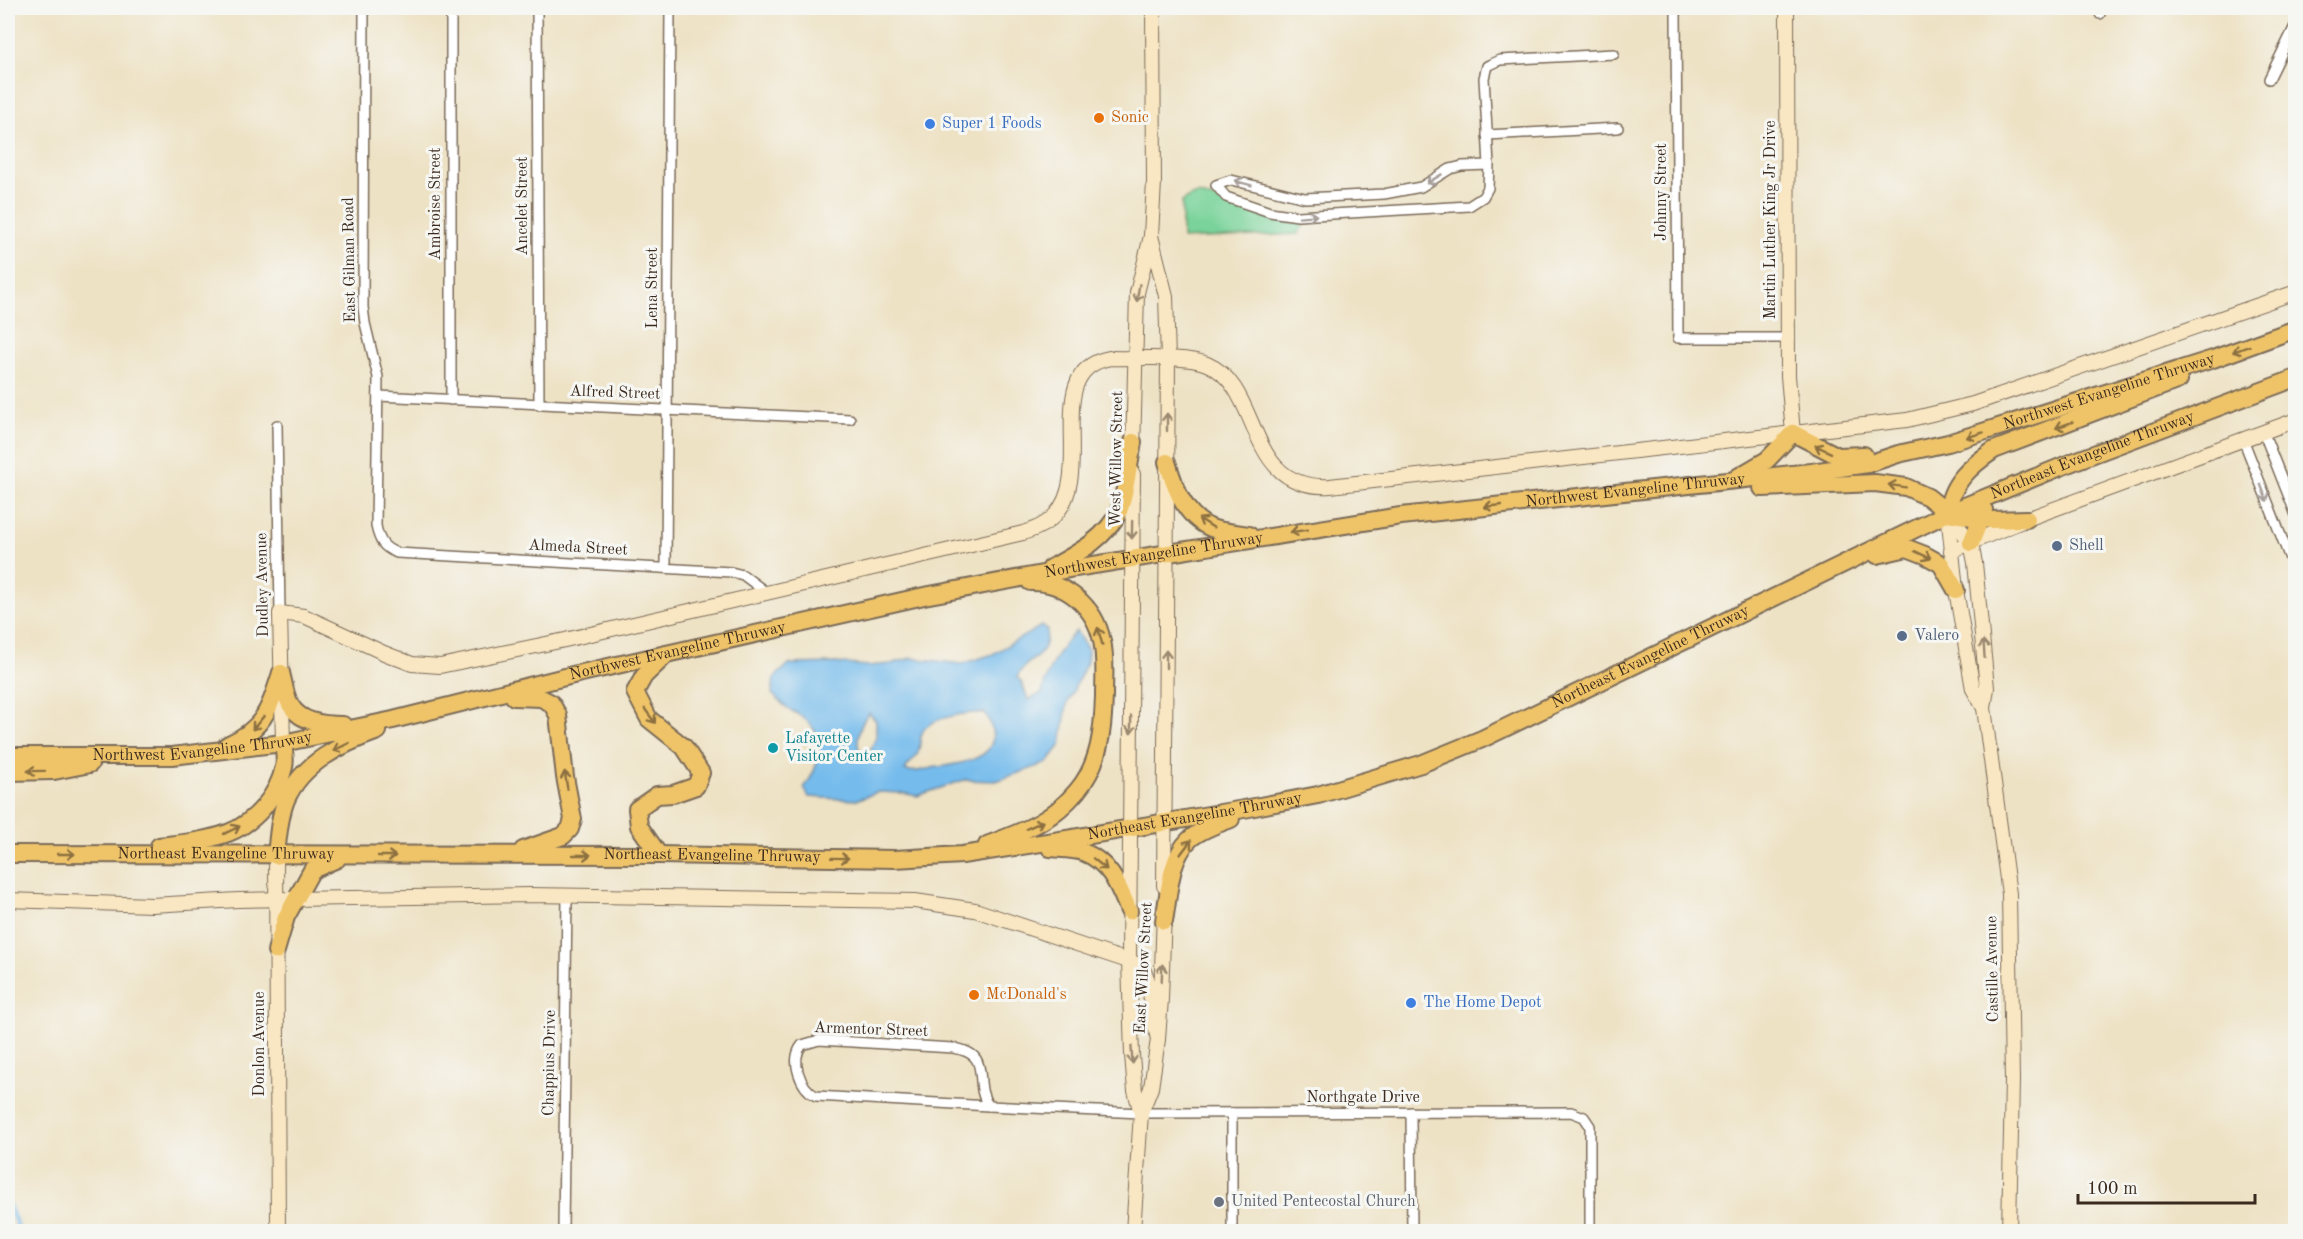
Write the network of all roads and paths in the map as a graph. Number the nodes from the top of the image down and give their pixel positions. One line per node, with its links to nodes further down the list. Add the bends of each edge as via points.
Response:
1 (364, 8): 28 (street, East Gilman Road, via 363,307 376,364)
2 (451, 8): 29 (street, Ambroise Street)
3 (537, 8): 30 (street, Ancelet Street)
4 (670, 8): 31 (street, Lena Street)
5 (1153, 8): 20 (street, West Willow Street)
6 (1676, 8): 23 (street, Johnny Street, via 1678,338)
7 (1787, 8): 23 (street, Martin Luther King Jr Drive)
8 (2286, 8): 9 (street)
9 (2295, 13)
10 (2295, 24): 12 (street)
11 (1614, 54): 14 (street, via 1492,62 1484,78)
12 (2269, 79)
13 (1618, 128): 14 (street)
14 (1487, 135): 15 (street)
15 (1489, 165): 17 (street, one-way to 17, via 1461,166 1421,187); 18 (street, via 1488,188 1483,197 1469,206)
16 (1287, 194): 17 (street, via 1305,198); 19 (street); 19 (street, one-way to 19, via 1231,180 1216,185 1226,197)
17 (1384, 194): 18 (street)
18 (1386, 211): 19 (street, one-way to 18)
19 (1282, 214)
20 (1151, 236): 24 (street, West Willow Street, one-way to 24, via 1137,293); 25 (street, West Willow Street, via 1166,296)
21 (2295, 292): 36 (street, Northwest Evangeline Thruway, via 1973,404 1907,420)
22 (2295, 329): 26 (highway, Northwest Evangeline Thruway, one-way to 26)
23 (1788, 338): 36 (street, Martin Luther King Jr Drive)
24 (1134, 359): 25 (street, Northwest Evangeline Thruway); 38 (street, West Willow Street); 60 (street, Northwest Evangeline Thruway, via 1098,361 1081,373 1075,384 1069,492 1056,514 1044,524 1023,533)
25 (1168, 359): 36 (street, Northwest Evangeline Thruway, via 1195,360 1216,369 1230,383 1275,466 1292,480 1322,487); 40 (street, West Willow Street, one-way to 25)
26 (2213, 359): 39 (highway, Northwest Evangeline Thruway, one-way to 39, via 1948,443); 44 (highway, one-way to 44, via 2176,382 1994,450 1965,474 1949,502)
27 (2295, 378): 42 (highway, Northeast Evangeline Thruway)
28 (378, 396): 29 (street, Alfred Street); 50 (street, East Gilman Road, via 376,526)
29 (451, 400): 30 (street, Alfred Street)
30 (538, 405): 31 (street, Alfred Street)
31 (667, 410): 32 (street, Alfred Street); 55 (street, Lena Street)
32 (850, 419)
33 (2295, 420): 35 (street)
34 (277, 425): 61 (street, Dudley Avenue)
35 (2263, 431): 37 (street); 45 (street)
36 (1793, 433): 39 (highway, one-way to 36, via 1838,456); 41 (highway, via 1767,460)
37 (2242, 438): 47 (street); 56 (street, one-way to 56)
38 (1133, 442): 53 (street, West Willow Street, one-way to 53); 57 (highway, via 1119,511 1084,550)
39 (1898, 454): 41 (highway, Northwest Evangeline Thruway, via 1868,464)
40 (1167, 462): 48 (highway, one-way to 40, via 1211,528 1189,511 1176,490); 52 (street, West Willow Street)
41 (1731, 481): 43 (highway, Northwest Evangeline Thruway)
42 (1998, 492): 44 (highway, Northeast Evangeline Thruway); 46 (highway)
43 (1617, 493): 44 (highway, one-way to 43, via 1928,497 1906,487 1875,483); 48 (highway, Northwest Evangeline Thruway, one-way to 48, via 1401,516)
44 (1948, 513): 46 (highway); 49 (street, Castille Avenue); 51 (street, Castille Avenue); 54 (highway, Northeast Evangeline Thruway)
45 (2295, 515)
46 (1981, 519): 47 (highway); 49 (highway)
47 (2027, 519): 49 (street)
48 (1262, 537): 52 (highway, Northwest Evangeline Thruway)
49 (1971, 543): 51 (street); 66 (street, Castille Avenue, one-way to 49, via 1987,688 1983,629)
50 (383, 545): 55 (street, Almeda Street, via 397,554)
51 (1951, 551): 59 (street, Castille Avenue)
52 (1167, 553): 53 (highway, Northwest Evangeline Thruway); 74 (street, West Willow Street, one-way to 52)
53 (1132, 559): 57 (highway, Northwest Evangeline Thruway); 75 (street, West Willow Street, one-way to 75)
54 (1847, 562): 59 (highway, one-way to 59, via 1907,548 1941,564); 73 (highway, Northeast Evangeline Thruway, via 1482,739 1364,782)
55 (666, 568): 60 (street, Almeda Street, via 731,572 743,575)
56 (2295, 574)
57 (1036, 575): 58 (highway, Northwest Evangeline Thruway)
58 (994, 583): 62 (highway, Northwest Evangeline Thruway); 81 (highway, one-way to 58, via 1042,823 1057,811 1084,782 1094,764 1102,732 1102,641 1089,609 1062,588 1044,582)
59 (1956, 590): 66 (street, Castille Avenue, via 1973,688)
60 (768, 593): 61 (street, Northwest Evangeline Thruway, via 440,666 412,664 304,616)
61 (280, 613): 63 (street, Dudley Avenue)
62 (668, 654): 64 (highway, Northwest Evangeline Thruway); 80 (highway, one-way to 80, via 644,676 635,692 649,719 684,747 701,773 696,786 657,795 637,809 639,826)
63 (281, 673): 67 (highway, via 291,706 308,720); 68 (street, Dudley Avenue); 69 (highway, one-way to 69, via 270,706 259,723 245,737)
64 (485, 699): 65 (highway, Northwest Evangeline Thruway); 79 (highway, one-way to 64, via 563,836 573,819 561,730 551,703 529,697)
65 (456, 705): 67 (highway, Northwest Evangeline Thruway); 82 (highway, one-way to 82, via 345,744 318,761 296,783 286,801)
66 (1984, 708): 103 (street, Castille Avenue, via 2009,894)
67 (371, 725): 68 (highway, Northwest Evangeline Thruway)
68 (283, 744): 69 (highway, Northwest Evangeline Thruway); 78 (highway, one-way to 68, via 207,839 252,819 278,783 285,765)
69 (212, 752): 70 (highway, Northwest Evangeline Thruway)
70 (135, 755): 71 (highway, Northwest Evangeline Thruway); 72 (highway, one-way to 72, via 54,771)
71 (8, 756)
72 (8, 772)
73 (1264, 806): 74 (highway, Northeast Evangeline Thruway); 89 (highway, one-way to 73, via 1175,862 1189,840)
74 (1165, 822): 75 (highway, Northeast Evangeline Thruway); 89 (street, East Willow Street)
75 (1130, 829): 76 (highway, Northeast Evangeline Thruway); 88 (street, East Willow Street)
76 (1025, 846): 81 (highway, Northeast Evangeline Thruway); 88 (highway, one-way to 88, via 1082,852 1103,863)
77 (8, 854): 78 (highway, Northeast Evangeline Thruway, one-way to 78)
78 (113, 854): 82 (highway, Northeast Evangeline Thruway)
79 (505, 855): 80 (highway, Northeast Evangeline Thruway, one-way to 80); 83 (highway, Northeast Evangeline Thruway, one-way to 79)
80 (659, 855): 81 (highway, Northeast Evangeline Thruway, one-way to 81, via 895,860)
81 (962, 855)
82 (276, 856): 83 (highway, Northeast Evangeline Thruway); 85 (street, Donlon Avenue)
83 (344, 856): 86 (highway, via 312,870)
84 (567, 896): 86 (street); 91 (street, via 915,901 975,910); 98 (street, Chappius Drive)
85 (276, 899): 86 (street); 87 (street, via 152,905); 90 (street, Donlon Avenue)
86 (296, 899): 90 (highway)
87 (8, 900)
88 (1130, 911): 91 (street, East Willow Street)
89 (1164, 921): 92 (street, East Willow Street, one-way to 89)
90 (276, 951): 97 (street, Donlon Avenue)
91 (1129, 960): 92 (street, via 1147,974); 95 (street, East Willow Street, one-way to 95, via 1132,1054)
92 (1158, 1039): 95 (street, East Willow Street, via 1151,1088)
93 (988, 1106): 93 (street, Armentor Street, via 816,1096 802,1084 798,1052 802,1045 819,1040 959,1048 976,1057); 95 (street, Armentor Street)
94 (1411, 1112): 96 (street, Northgate Drive); 101 (street); 102 (street, Northgate Drive, via 1571,1112 1584,1117 1590,1126)
95 (1141, 1113): 96 (street, Northgate Drive); 99 (street, East Willow Street)
96 (1232, 1113): 100 (street)
97 (278, 1232)
98 (563, 1232)
99 (1133, 1232)
100 (1232, 1232)
101 (1412, 1232)
102 (1590, 1232)
103 (2009, 1232)

